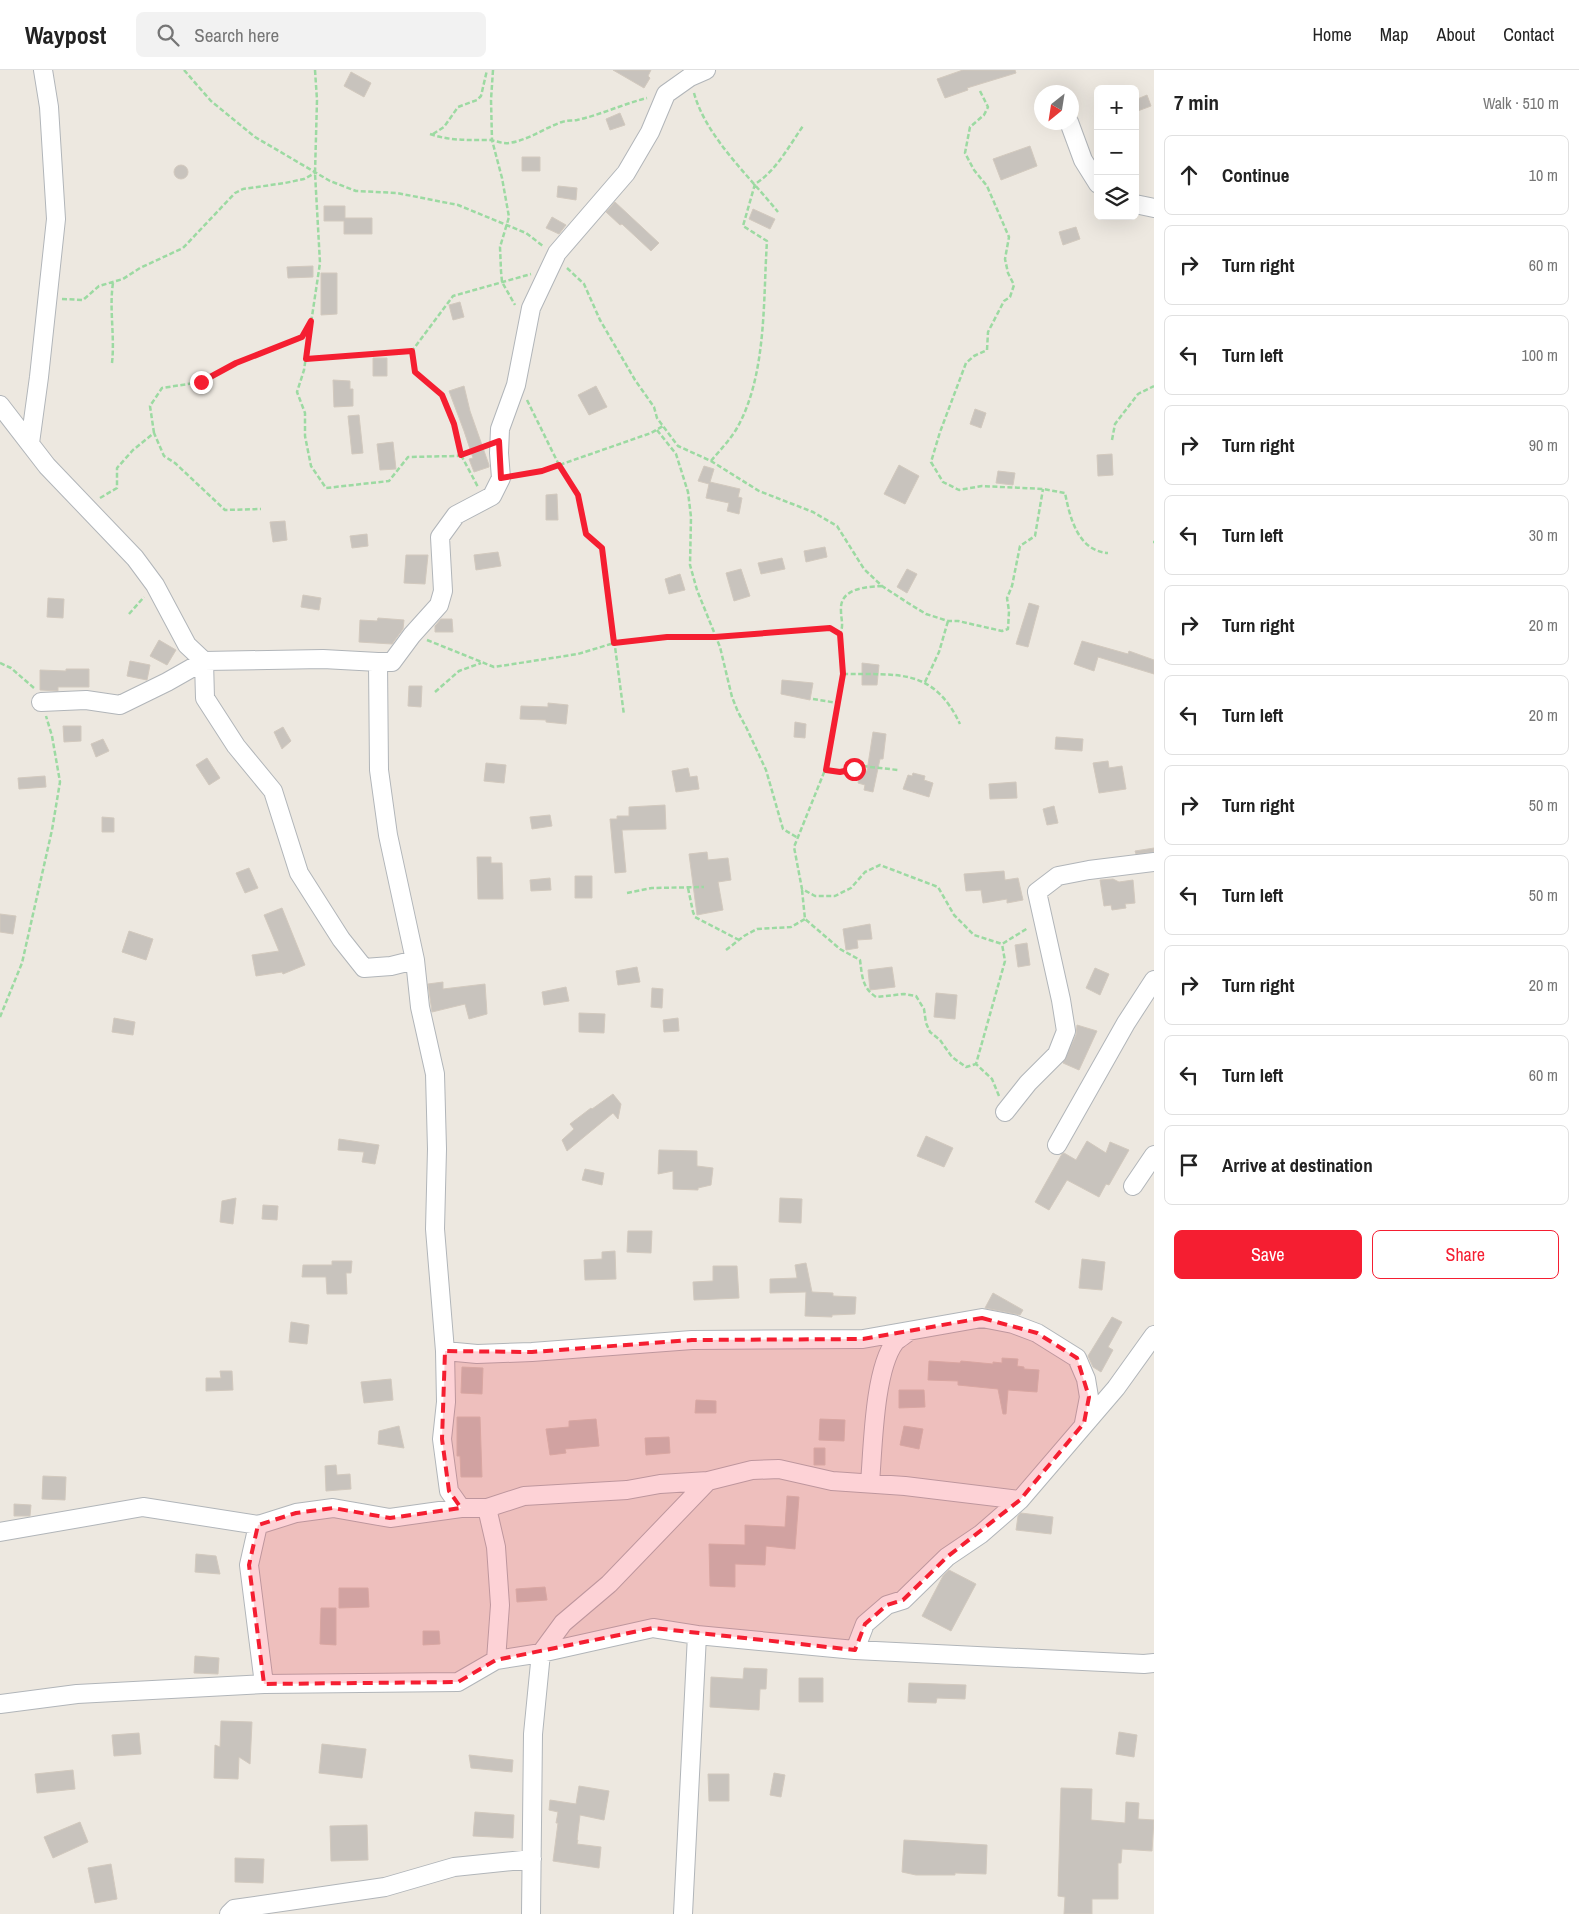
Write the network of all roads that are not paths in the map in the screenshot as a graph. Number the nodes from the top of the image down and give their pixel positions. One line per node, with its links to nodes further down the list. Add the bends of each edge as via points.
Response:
1 (43, 70): 8 (street, via 49,107 56,219)
2 (706, 70): 10 (street, via 666,94 650,132 626,173 556,256 531,308 517,379 500,429 501,478 492,496 456,515 440,537 443,592 439,605 392,662)
3 (1072, 130): 4 (street, via 1083,160)
4 (1094, 178)
5 (1139, 205): 6 (street)
6 (1154, 208)
7 (0, 405): 8 (street)
8 (30, 443): 9 (street, via 47,466 135,558 155,585 187,645)
9 (204, 661): 10 (street, via 323,659); 11 (street, via 120,705 86,700); 13 (street, via 205,698 236,746 273,791 299,873 341,939 364,968)
10 (378, 662): 13 (street, via 379,770 388,835)
11 (41, 702)
12 (1154, 862): 15 (street, via 1058,876 1037,892 1066,1031 1057,1054)
13 (415, 960): 21 (street, via 420,1007 435,1074 435,1229)
14 (1154, 980): 16 (street)
15 (1005, 1112)
16 (1057, 1145)
17 (1154, 1155): 18 (street)
18 (1133, 1186)
19 (907, 1333): 21 (street, via 863,1339 692,1340 532,1352 477,1354); 22 (street, via 982,1318 1013,1324 1037,1334 1078,1358 1089,1397); 24 (street, via 887,1356 880,1376)
20 (1154, 1335): 22 (street, via 1116,1388)
21 (445, 1351): 26 (street, via 446,1402 442,1439 448,1491)
22 (1084, 1423): 25 (street)
23 (708, 1481): 24 (street, via 752,1470 779,1469 832,1481); 27 (street, via 524,1496); 32 (street, via 609,1584 563,1623)
24 (870, 1484): 25 (street)
25 (1020, 1500): 31 (street, via 947,1557 903,1600 887,1605 865,1624)
26 (461, 1508): 27 (street); 28 (street, via 390,1518 333,1508 296,1513)
27 (487, 1508): 33 (street, via 496,1547 500,1605)
28 (258, 1525): 29 (street, via 143,1507); 35 (street, via 249,1565)
29 (0, 1532)
30 (697, 1635): 31 (street); 32 (street, via 653,1628); 40 (street)
31 (855, 1650): 34 (street)
32 (541, 1653): 33 (street); 37 (street, via 533,1734)
33 (496, 1660): 35 (street, via 458,1682)
34 (1154, 1663)
35 (264, 1684): 36 (street, via 77,1694)
36 (0, 1704)
37 (532, 1859): 38 (street, via 454,1867 385,1887 234,1909); 39 (street)
38 (229, 1914)
39 (531, 1914)
40 (683, 1914)

